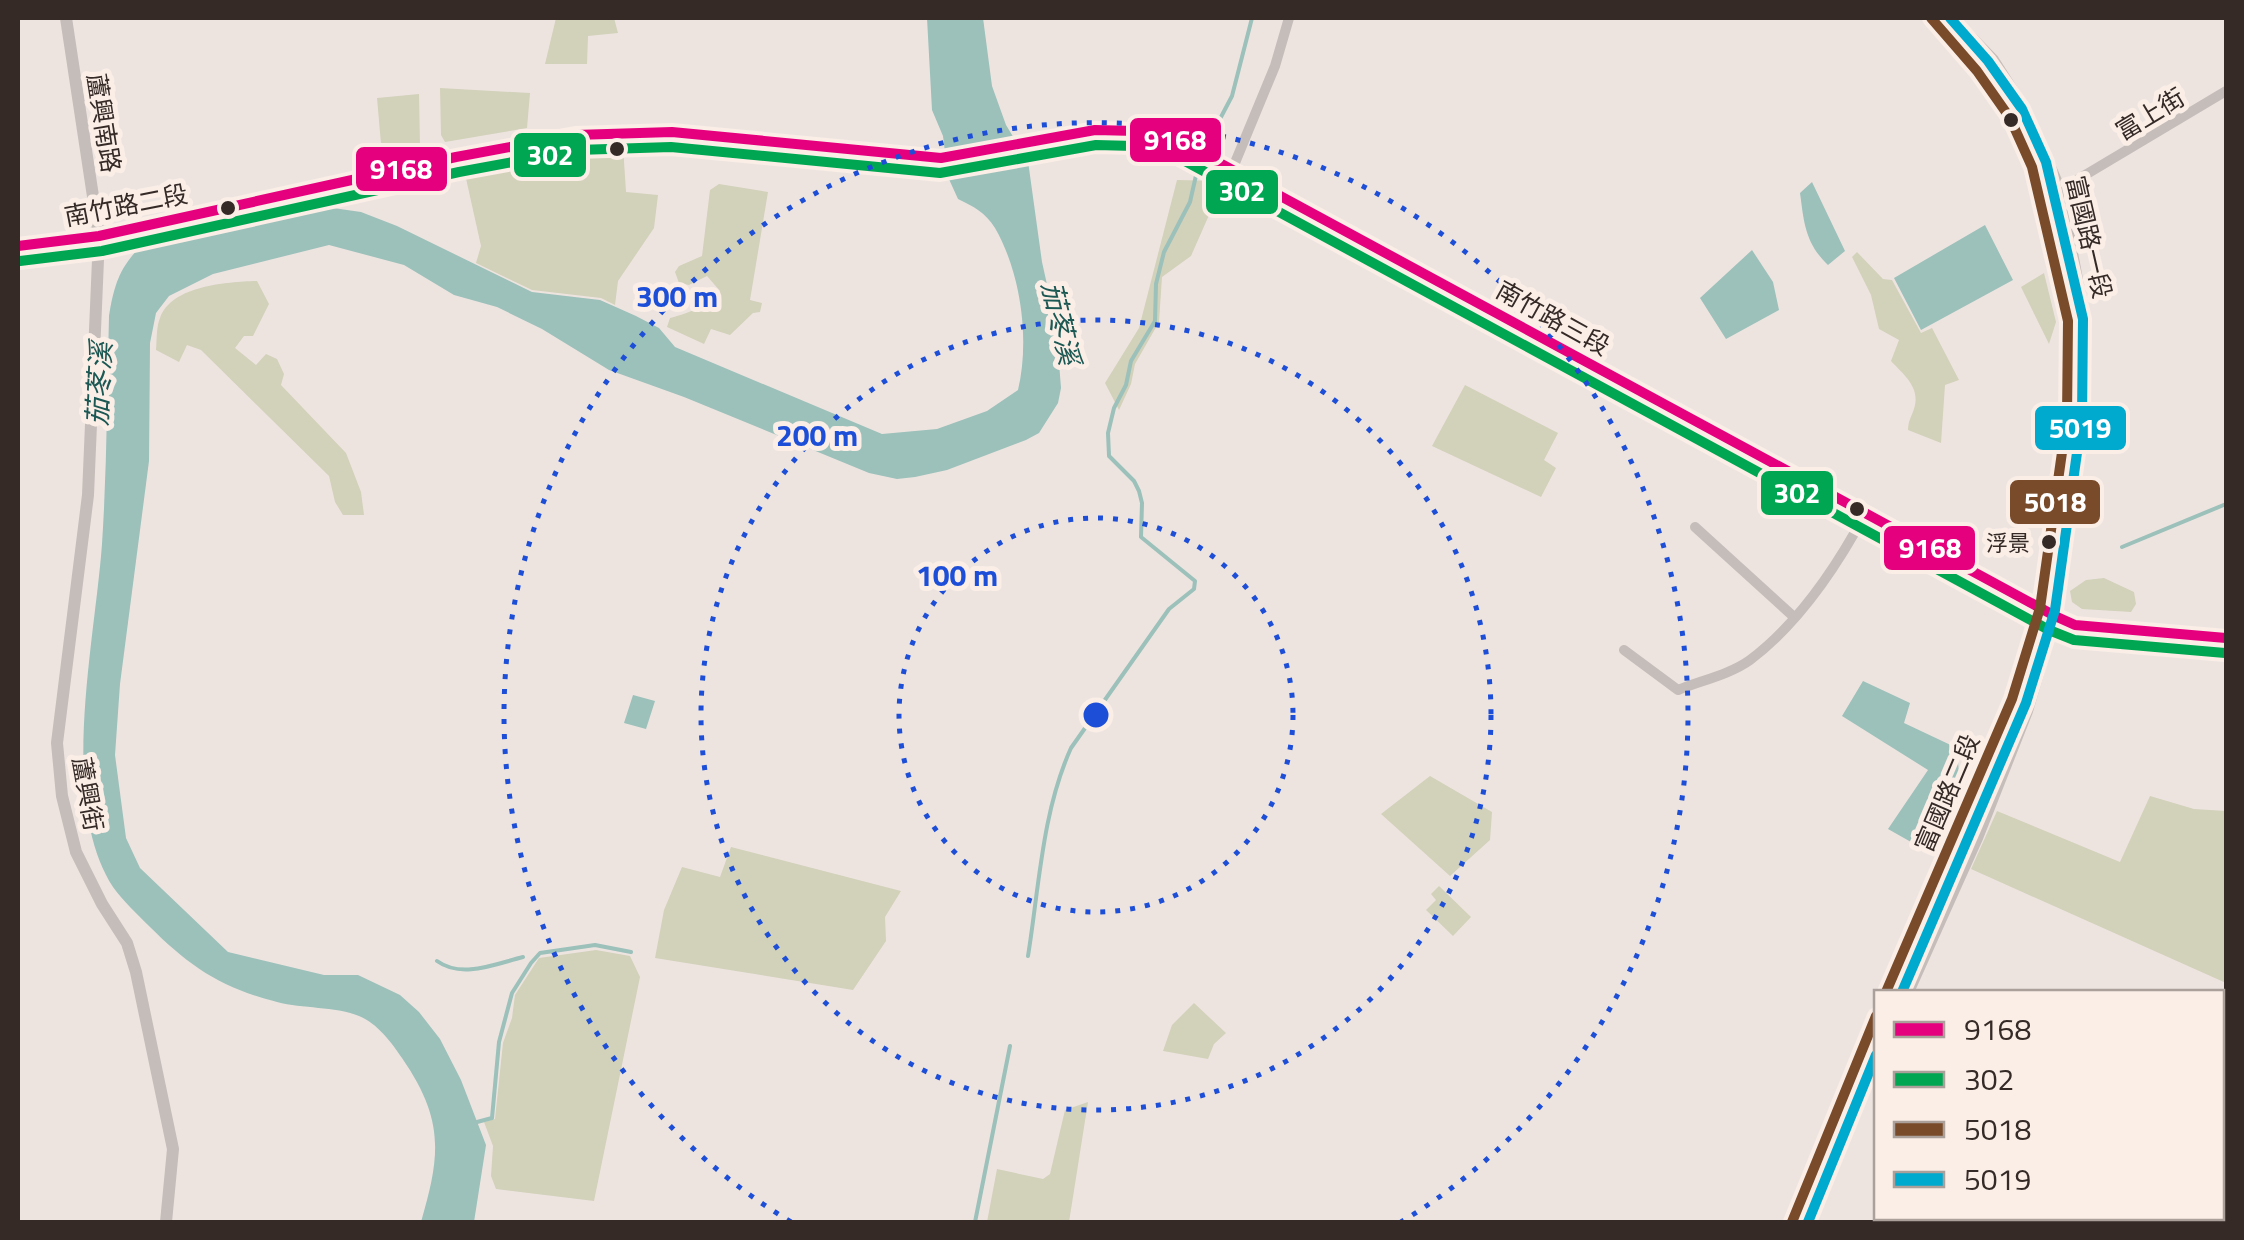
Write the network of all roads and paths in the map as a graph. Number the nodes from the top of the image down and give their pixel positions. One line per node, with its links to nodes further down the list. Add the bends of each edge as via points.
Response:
1 (66, 18): 10 (street, 蘆興南路)
2 (1290, 18): 7 (street)
3 (1931, 18): 9 (street, 富國路一段, via 2010,118)
4 (1952, 18): 8 (street, 富國路一段, via 1993,60 2018,99)
5 (2226, 91): 8 (street, 富上街)
6 (894, 156): 7 (street, 南竹路三段, via 941,158 1095,130 1136,131 1179,140); 10 (street, 南竹路二段, via 672,132 574,135)
7 (1232, 170): 12 (street, 南竹路三段)
8 (2060, 190): 9 (street, 富上街); 15 (street, 富國路一段, via 2085,321 2081,419)
9 (2040, 194): 14 (street, 富國路一段, via 2068,322 2068,417)
10 (98, 236): 11 (street, 南竹路二段); 23 (street, 蘆興街, via 88,495 57,743 76,852 136,972 173,1149)
11 (18, 246)
12 (1865, 514): 14 (street, 南竹路三段); 16 (street, via 1836,567)
13 (1696, 527): 16 (street)
14 (2040, 608): 15 (street, 南竹路三段); 19 (street, 富國路二段, via 2012,700)
15 (2055, 616): 17 (street, 南竹路三段, via 2075,624); 20 (street, 富國路二段, via 2027,711)
16 (1794, 617): 18 (street, via 1748,662 1678,690)
17 (2226, 638)
18 (1624, 650)
19 (1887, 990)
20 (1909, 990)
21 (1874, 1021): 24 (street)
22 (1874, 1067): 25 (street)
23 (166, 1222)
24 (1792, 1222)
25 (1810, 1222)

